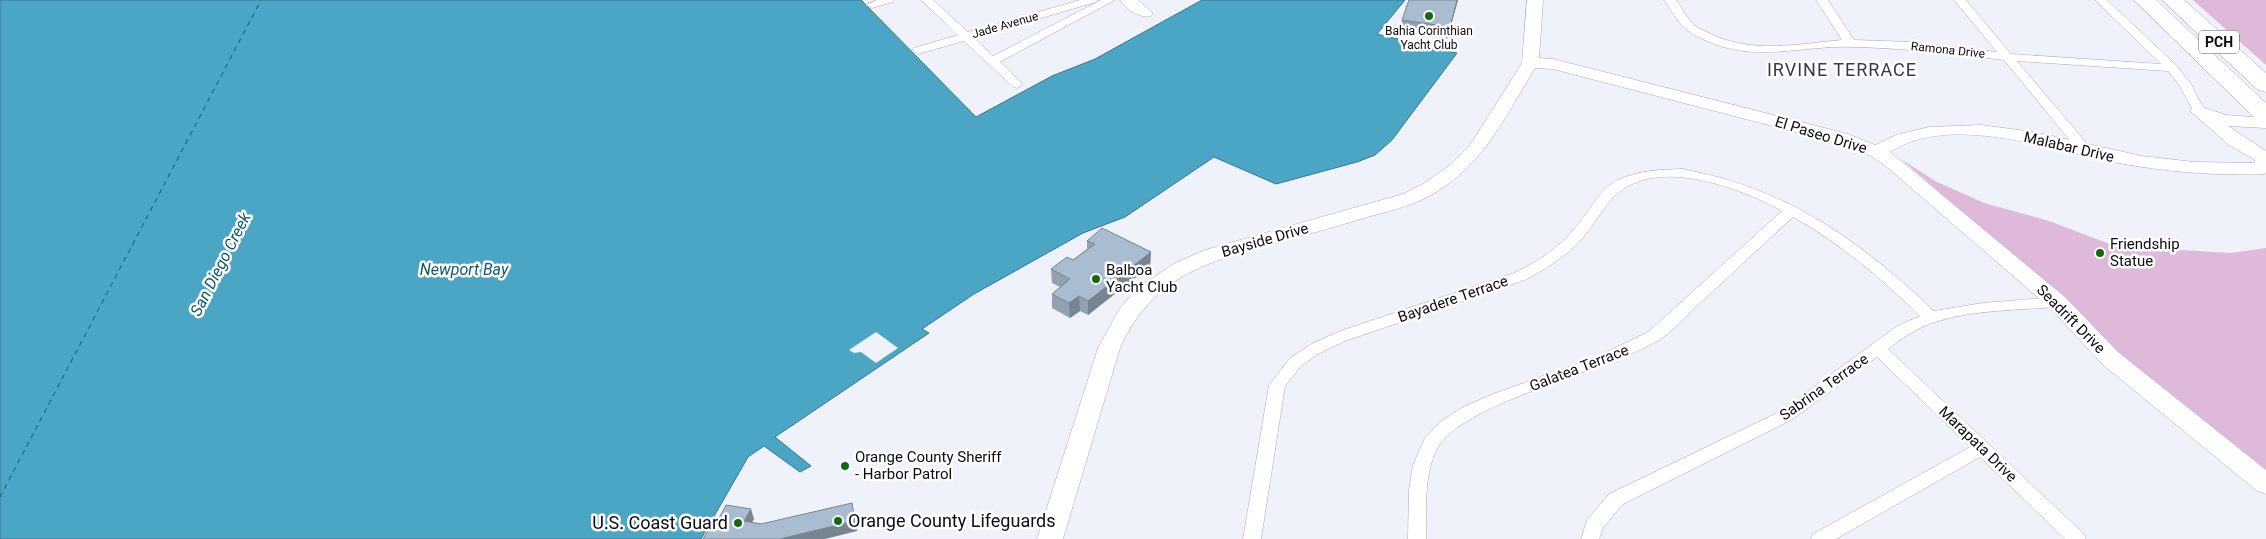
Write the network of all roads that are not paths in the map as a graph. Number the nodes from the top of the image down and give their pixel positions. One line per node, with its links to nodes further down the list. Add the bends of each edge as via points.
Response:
1 (889, 0): 13 (street)
2 (927, 0): 15 (street)
3 (1092, 0): 15 (street, Jade Avenue)
4 (1109, 0): 19 (street)
5 (1128, 0): 14 (street)
6 (1535, 0): 20 (street, Bayside Drive)
7 (1670, 0): 16 (street, Ramona Drive, via 1690,28 1725,45 1762,50)
8 (1822, 0): 16 (street)
9 (1960, 0): 18 (street)
10 (2101, 0): 21 (street)
11 (2144, 0): 25 (highway, PCH)
12 (2172, 0): 23 (highway, PCH)
13 (872, 4)
14 (1145, 13)
15 (966, 37): 17 (street, Jade Avenue); 19 (street)
16 (1850, 43): 18 (street, Ramona Drive, via 1913,46)
17 (918, 50)
18 (2007, 57): 21 (street, Ramona Drive); 26 (street)
19 (992, 61): 22 (street)
20 (1530, 63): 27 (street, El Paseo Drive, via 1550,71 1842,147); 34 (street, Bayside Drive, via 1477,148 1457,170 1430,188 1383,207 1208,257 1155,285 1131,307 1110,348)
21 (2172, 68): 24 (street, via 2185,84)
22 (1017, 84)
23 (2266, 85)
24 (2199, 112): 25 (street, via 2225,120); 26 (street, Malabar Drive, via 2264,158 2264,168 2237,170 2144,162)
25 (2264, 115)
26 (2084, 149): 27 (street, Malabar Drive, via 2020,135 1964,131 1901,139)
27 (1878, 152): 29 (street, Seadrift Drive)
28 (1791, 211): 30 (street, Bayadere Terrace, via 1866,258); 35 (street, Bayadere Terrace, via 1758,194 1708,176 1670,172 1639,177 1622,183 1609,195 1578,235 1556,255 1505,284 1344,335 1311,350 1290,366 1277,386); 36 (street, Galatea Terrace, via 1654,336 1614,357 1495,400 1454,419 1431,441 1422,464)
29 (2057, 302): 30 (street, Sabrina Terrace, via 1983,308); 33 (street, Seadrift Drive, via 2110,358)
30 (1931, 317): 31 (street, Sabrina Terrace, via 1903,330)
31 (1879, 349): 32 (street, Marapata Drive); 37 (street, Sabrina Terrace, via 1787,415 1616,499 1594,525)
32 (1982, 448): 38 (street); 39 (street, Marapata Drive)
33 (2266, 484)
34 (1050, 539)
35 (1252, 539)
36 (1417, 539)
37 (1590, 539)
38 (1820, 539)
39 (2076, 539)

